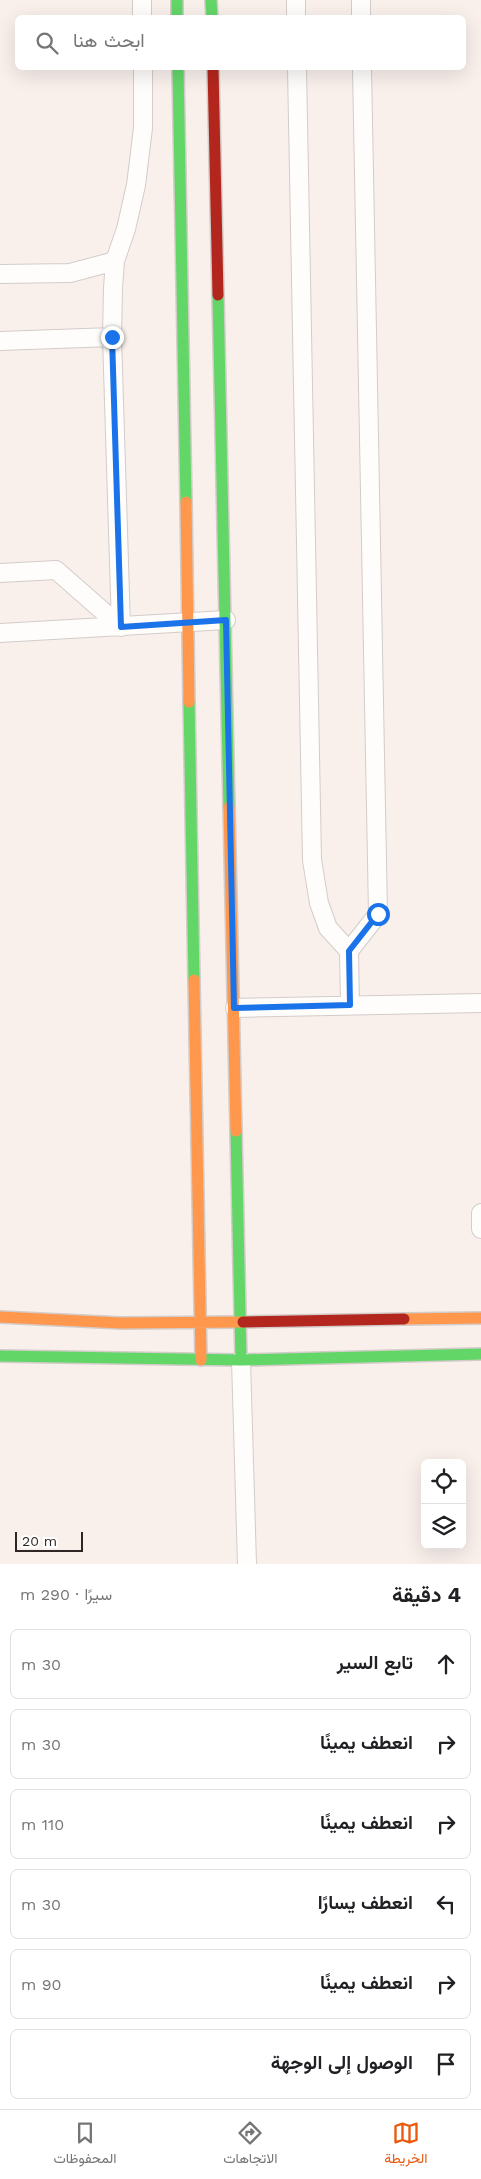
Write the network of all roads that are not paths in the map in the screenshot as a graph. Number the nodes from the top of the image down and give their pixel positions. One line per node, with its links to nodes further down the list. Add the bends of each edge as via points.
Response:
1 (142, 0): 6 (street)
2 (177, 0): 7 (main road)
3 (211, 0): 8 (main road)
4 (296, 0): 9 (street)
5 (361, 0): 10 (street)
6 (142, 15)
7 (177, 15)
8 (212, 15)
9 (296, 15)
10 (361, 15)
11 (142, 70): 16 (street, via 143,128 136,185 126,229)
12 (178, 70): 22 (main road)
13 (213, 70): 21 (main road)
14 (297, 70): 25 (street, via 312,860 319,903 328,928)
15 (362, 70): 25 (street, via 378,914)
16 (114, 261): 17 (street, via 70,273); 18 (street)
17 (0, 274)
18 (112, 337): 19 (street); 23 (street)
19 (0, 341)
20 (0, 573): 23 (street, via 56,570)
21 (226, 620): 22 (street); 28 (main road)
22 (188, 623): 23 (street); 33 (main road)
23 (121, 627): 24 (street)
24 (0, 633)
25 (349, 951): 27 (street)
26 (481, 1003): 27 (street)
27 (350, 1005): 28 (street)
28 (234, 1008): 34 (main road)
29 (481, 1213): 30 (street)
30 (481, 1229)
31 (0, 1317): 33 (main road)
32 (481, 1318): 34 (main road)
33 (200, 1323): 34 (main road); 37 (main road)
34 (242, 1323): 38 (main road)
35 (481, 1354): 38 (main road)
36 (0, 1356): 37 (main road)
37 (201, 1360): 38 (main road)
38 (241, 1360): 39 (street)
39 (247, 1564)

